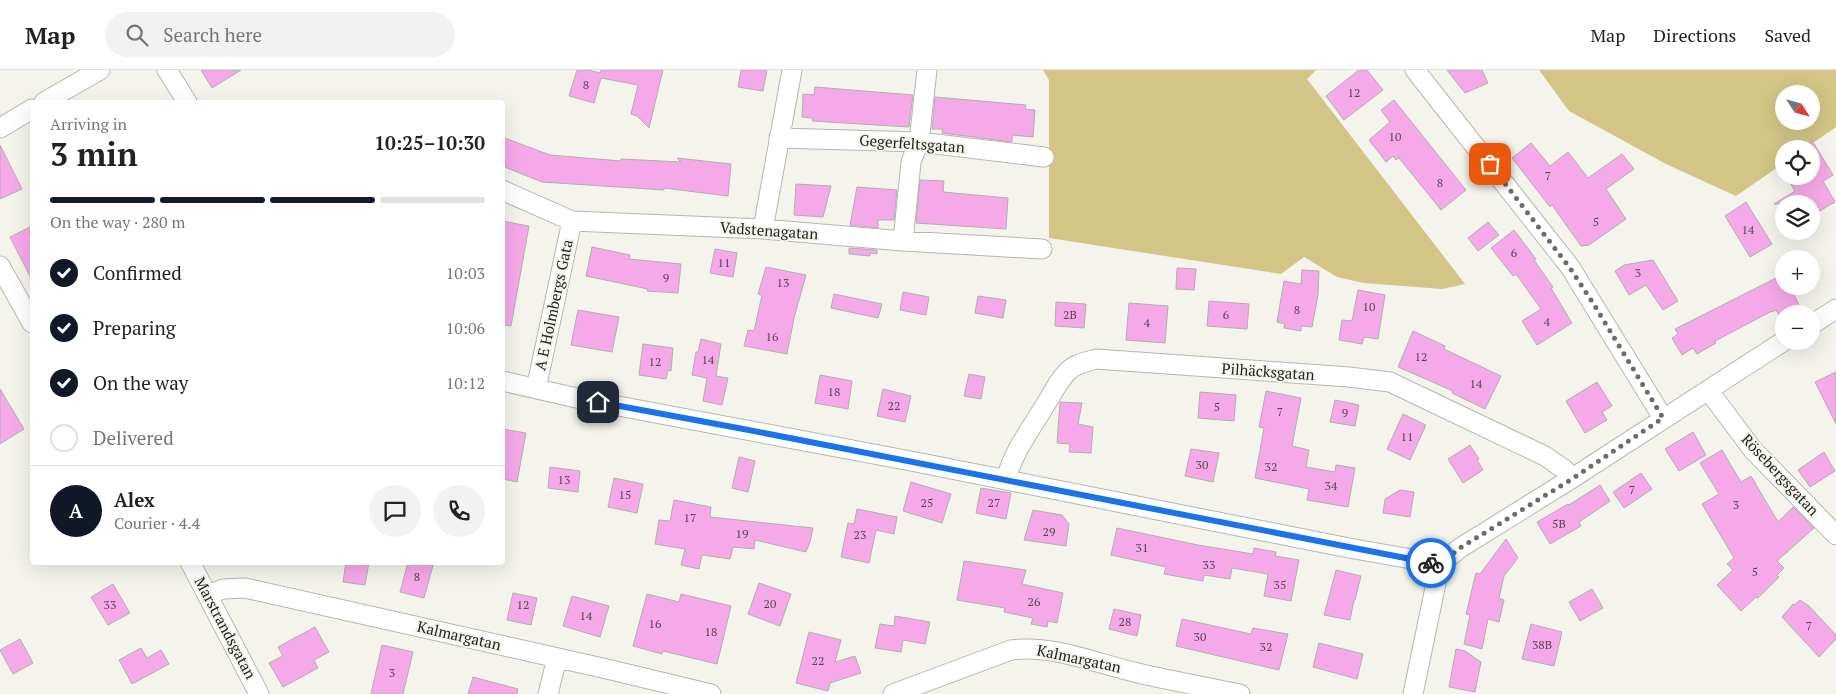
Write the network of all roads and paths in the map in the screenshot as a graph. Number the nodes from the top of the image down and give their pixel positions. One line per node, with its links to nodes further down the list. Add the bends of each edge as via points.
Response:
1 (100, 70): 6 (street)
2 (167, 70): 7 (street)
3 (792, 70): 10 (street)
4 (927, 70): 11 (street)
5 (1415, 70): 26 (street, via 1570,268)
6 (48, 100)
7 (186, 100)
8 (30, 110): 9 (street)
9 (0, 128)
10 (779, 138): 11 (street, Gegerfeltsgatan); 15 (street)
11 (919, 142): 12 (street, Gegerfeltsgatan); 16 (street, via 911,162)
12 (1044, 158)
13 (505, 191): 14 (street, Vadstenagatan)
14 (572, 221): 15 (street, Vadstenagatan); 24 (street, A E Holmbergs Gata)
15 (763, 229): 16 (street, Vadstenagatan)
16 (903, 241): 17 (street, Vadstenagatan)
17 (1042, 249)
18 (0, 266): 20 (street)
19 (1836, 309): 21 (street)
20 (30, 318)
21 (1820, 319)
22 (1775, 347): 25 (street)
23 (505, 382): 24 (street)
24 (536, 389): 28 (street)
25 (1708, 390): 26 (street); 29 (street, Rösebergsgatan, via 1752,450)
26 (1663, 418): 27 (street)
27 (1572, 479): 28 (street, Pilhäcksgatan, via 1545,456 1390,382 1096,360 1082,362 1068,371 1022,443); 30 (street)
28 (1006, 480): 30 (street)
29 (1836, 535)
30 (1440, 564): 39 (street)
31 (192, 565): 32 (street, Marstrandsgatan)
32 (208, 595): 33 (street, Kalmargatan, via 223,589 246,588); 34 (street, Marstrandsgatan)
33 (557, 658): 35 (street); 36 (street, Kalmargatan)
34 (259, 694)
35 (548, 694)
36 (710, 694)
37 (895, 694): 38 (street, Kalmargatan, via 1010,650 1026,648)
38 (1240, 694)
39 (1413, 694)

